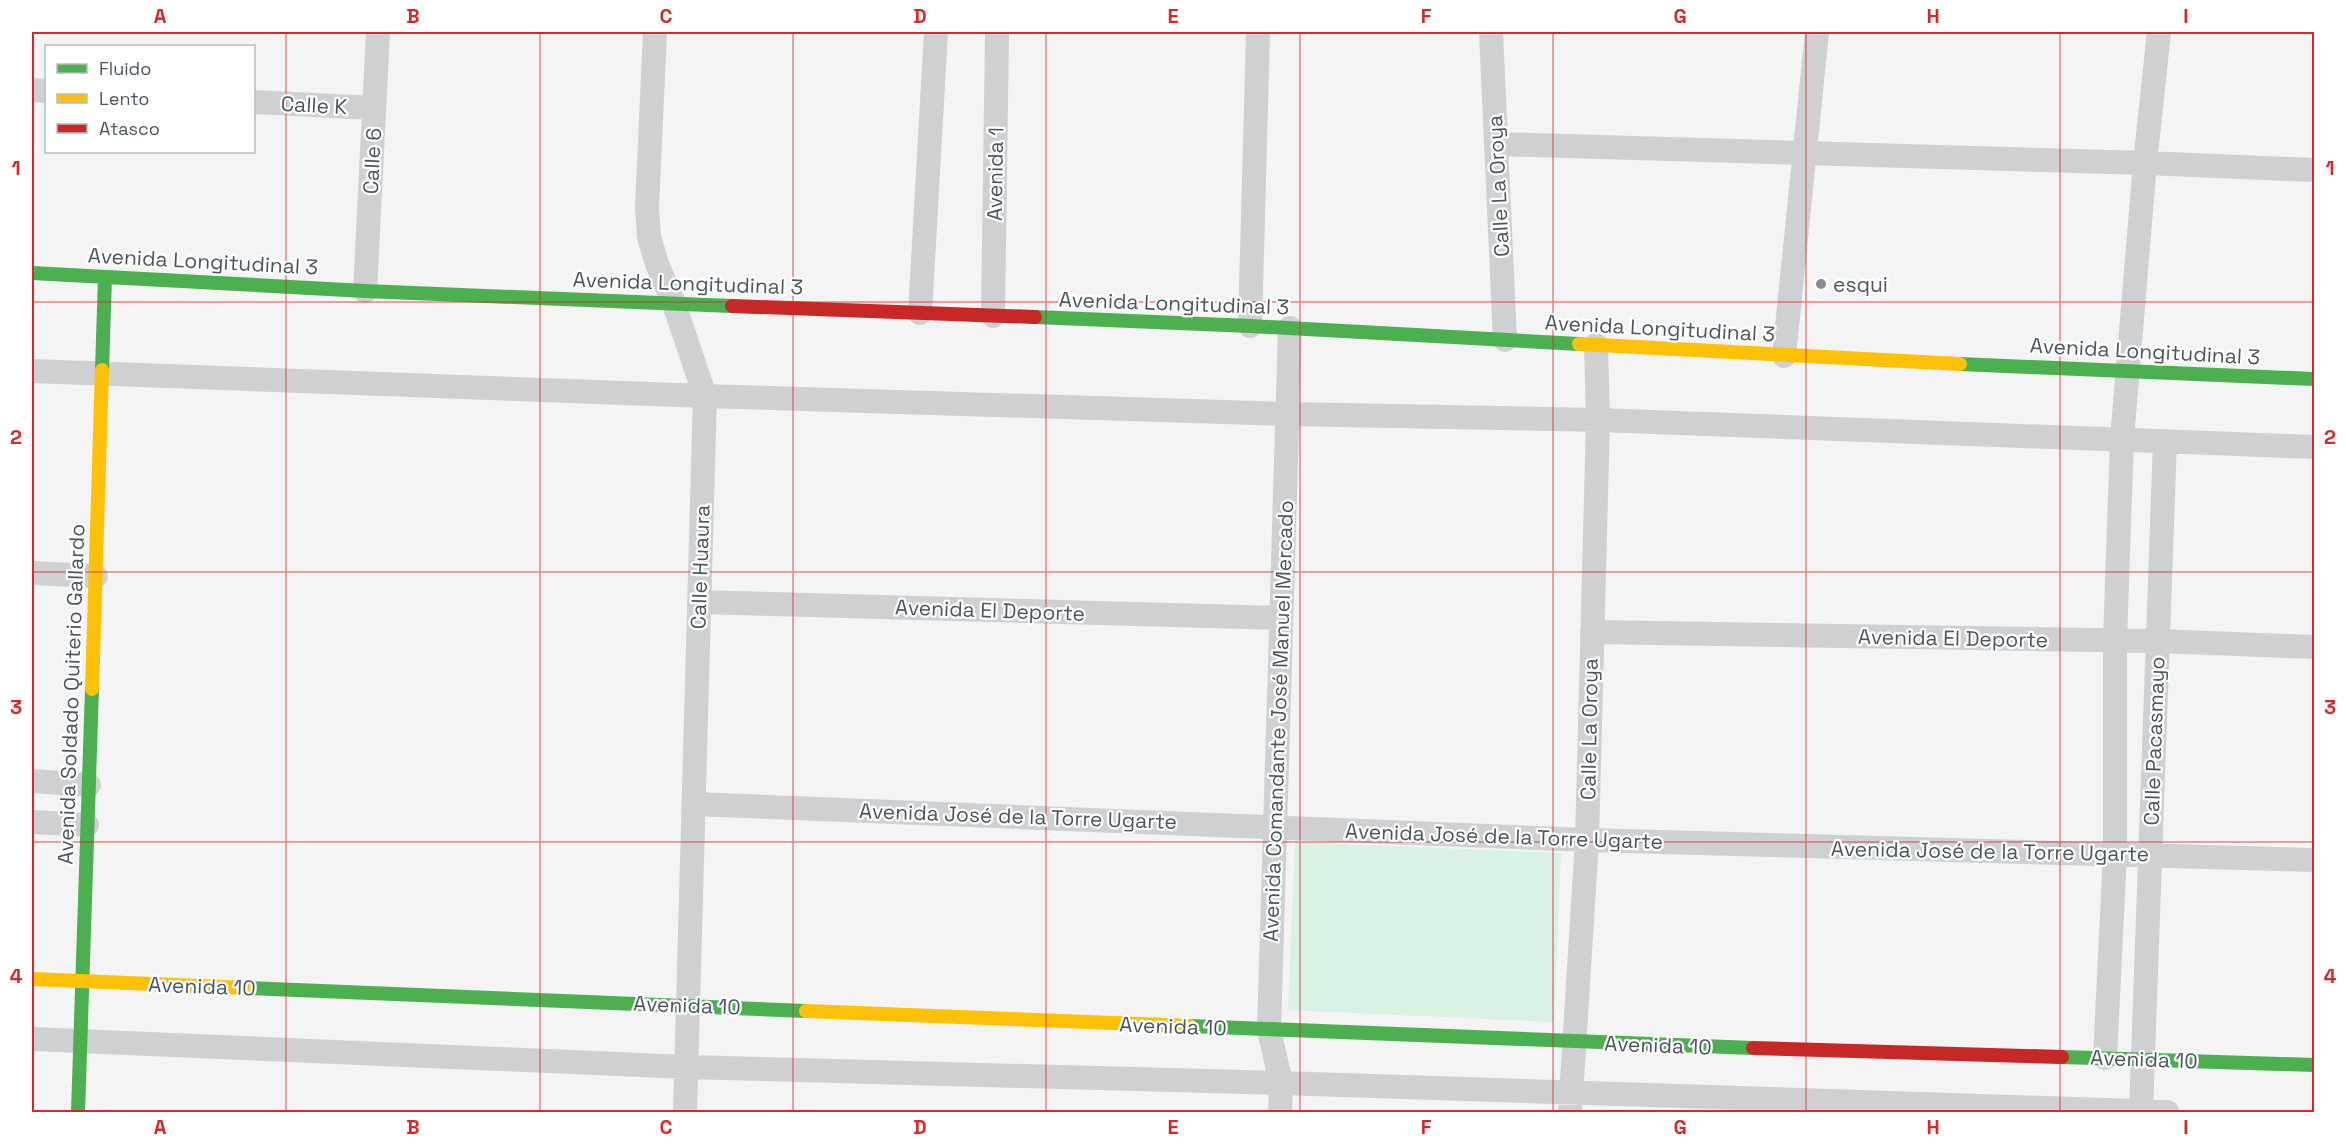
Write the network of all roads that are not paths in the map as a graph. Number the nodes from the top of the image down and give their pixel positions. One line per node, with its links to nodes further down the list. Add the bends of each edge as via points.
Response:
1 (378, 32): 10 (street, Calle 6)
2 (656, 32): 18 (street, Calle Huaura, via 647,208 649,237)
3 (936, 32): 19 (street)
4 (997, 32): 20 (street, Avenida 1)
5 (1258, 32): 21 (street)
6 (1491, 32): 11 (street, Calle La Oroya)
7 (1817, 32): 12 (street)
8 (2159, 32): 13 (street)
9 (255, 102): 10 (street, Calle K)
10 (374, 108): 17 (street, Calle 6)
11 (1496, 144): 12 (street); 23 (street, Calle La Oroya)
12 (1804, 153): 13 (street); 25 (street)
13 (2145, 163): 14 (street); 27 (street)
14 (2314, 170)
15 (32, 273): 16 (street, Avenida Longitudinal 3)
16 (105, 277): 17 (street, Avenida Longitudinal 3); 28 (street, Avenida Soldado Quiterio Gallardo)
17 (365, 291): 18 (street, Avenida Longitudinal 3)
18 (674, 304): 19 (street, Avenida Longitudinal 3); 30 (street, Calle Huaura)
19 (920, 313): 20 (street, Avenida Longitudinal 3)
20 (993, 316): 21 (street, Avenida Longitudinal 3)
21 (1250, 326): 22 (street, Avenida Longitudinal 3)
22 (1290, 328): 23 (street, Avenida Longitudinal 3); 31 (street, Avenida Comandante José Manuel Mercado)
23 (1505, 340): 24 (street, Avenida Longitudinal 3)
24 (1596, 345): 25 (street, Avenida Longitudinal 3); 32 (street, Calle La Oroya)
25 (1784, 356): 27 (street, Avenida Longitudinal 3)
26 (32, 371): 28 (street)
27 (2128, 371): 29 (street, Avenida Longitudinal 3); 33 (street)
28 (102, 373): 30 (street); 37 (street, Avenida Soldado Quiterio Gallardo)
29 (2314, 379)
30 (705, 396): 31 (street); 38 (street, Calle Huaura)
31 (1287, 414): 32 (street); 39 (street, Avenida Comandante José Manuel Mercado)
32 (1598, 420): 33 (street); 40 (street, Calle La Oroya)
33 (2122, 439): 34 (street); 41 (street)
34 (2165, 441): 35 (street); 42 (street, Calle Pacasmayo)
35 (2314, 447)
36 (32, 573): 37 (street)
37 (96, 576): 45 (street, Avenida Soldado Quiterio Gallardo)
38 (699, 603): 39 (street, Avenida El Deporte); 46 (street, Calle Huaura)
39 (1281, 618): 49 (street, Avenida Comandante José Manuel Mercado)
40 (1592, 632): 41 (street, Avenida El Deporte); 50 (street, Calle La Oroya)
41 (2115, 640): 42 (street, Avenida El Deporte); 51 (street)
42 (2157, 641): 43 (street, Avenida El Deporte); 52 (street, Calle Pacasmayo)
43 (2314, 648)
44 (32, 781): 45 (street)
45 (89, 785): 48 (street, Avenida Soldado Quiterio Gallardo)
46 (694, 804): 49 (street, Avenida José de la Torre Ugarte); 56 (street, Calle Huaura)
47 (32, 822): 48 (street)
48 (87, 825): 55 (street, Avenida Soldado Quiterio Gallardo)
49 (1275, 826): 50 (street, Avenida José de la Torre Ugarte); 57 (street, Avenida Comandante José Manuel Mercado)
50 (1587, 840): 51 (street, Avenida José de la Torre Ugarte); 60 (street, Calle La Oroya)
51 (2115, 854): 52 (street, Avenida José de la Torre Ugarte); 61 (street)
52 (2150, 855): 53 (street, Avenida José de la Torre Ugarte); 62 (street, Calle Pacasmayo)
53 (2314, 860)
54 (32, 979): 55 (street, Avenida 10)
55 (82, 982): 56 (street, Avenida 10); 59 (street, Avenida Soldado Quiterio Gallardo)
56 (688, 1005): 57 (street, Avenida 10); 64 (street, Calle Huaura)
57 (1269, 1030): 60 (street, Avenida 10); 65 (street, Avenida Comandante José Manuel Mercado)
58 (32, 1039): 59 (street)
59 (81, 1041): 64 (street); 68 (street, Avenida Soldado Quiterio Gallardo)
60 (1573, 1042): 61 (street, Avenida 10); 66 (street, Calle La Oroya)
61 (2105, 1058): 62 (street, Avenida 10)
62 (2143, 1059): 63 (street, Avenida 10); 67 (street, Calle Pacasmayo)
63 (2314, 1065)
64 (687, 1067): 65 (street); 69 (street, Calle Huaura)
65 (1281, 1083): 66 (street); 70 (street, Avenida Comandante José Manuel Mercado)
66 (1571, 1102): 67 (street)
67 (2141, 1112): 71 (street)
68 (78, 1113)
69 (686, 1113)
70 (1280, 1113)
71 (2167, 1113)

